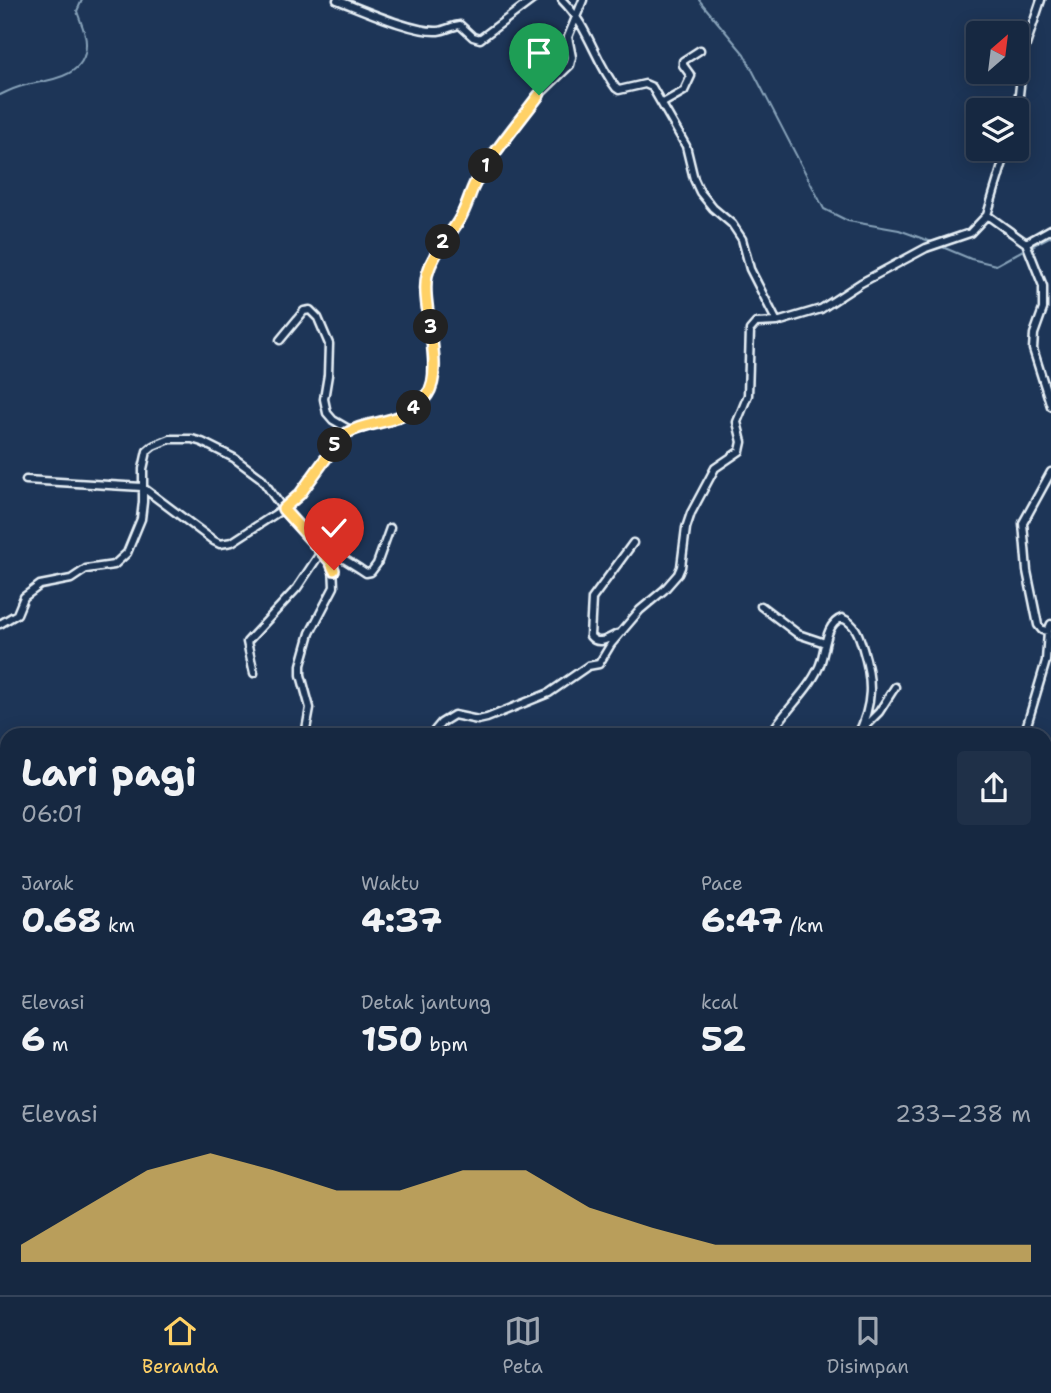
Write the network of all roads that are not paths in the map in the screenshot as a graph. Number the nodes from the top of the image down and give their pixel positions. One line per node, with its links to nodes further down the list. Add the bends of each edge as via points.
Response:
1 (337, 0): 2 (street, via 429,31 460,25 480,39)
2 (532, 0)
3 (562, 0): 6 (street)
4 (583, 0): 6 (street)
5 (1041, 0): 8 (street, via 1024,51)
6 (578, 16): 9 (street, via 616,88 648,84); 17 (street, via 568,37 570,65 539,95 490,161 429,268 425,288 432,388 401,417)
7 (700, 50): 9 (street, via 683,61 691,76 686,89)
8 (1019, 98)
9 (663, 103): 14 (street, via 686,146 696,185 738,232 750,269)
10 (1003, 161): 11 (street)
11 (987, 215): 13 (street); 14 (street, via 964,237 926,248 821,309)
12 (1051, 229): 13 (street)
13 (1026, 243): 16 (street, via 1045,293 1033,349)
14 (777, 322): 29 (street, via 757,323 750,330 748,388 737,422 740,451 715,468 691,513 681,570)
15 (280, 340): 17 (street, via 302,313 310,310 316,315 330,348 324,399 327,413)
16 (1051, 406)
17 (352, 431): 21 (street, via 338,441 300,494)
18 (1051, 471): 28 (street, via 1023,528 1038,625 1041,630)
19 (26, 480): 20 (street)
20 (142, 487): 21 (street, via 220,544 232,542); 21 (street, via 144,458 153,446 170,439 192,439 248,467); 27 (street, via 141,519 127,553 114,565 40,585 24,597 17,614)
21 (283, 509): 23 (street)
22 (390, 528): 23 (street, via 377,564 366,573)
23 (307, 537): 25 (street)
24 (633, 543): 29 (street, via 592,599 590,636 603,642)
25 (321, 552): 31 (street, via 291,594 247,642); 33 (street, via 333,565 335,580 307,639 301,665 310,708)
26 (761, 606): 30 (street, via 797,634)
27 (0, 624)
28 (1049, 628): 38 (street, via 1048,654)
29 (625, 629): 34 (street, via 599,664 588,666 555,690 487,718 454,715)
30 (825, 643): 35 (street, via 815,674); 36 (street, via 833,624 842,618 855,627 861,640 871,675)
31 (254, 673)
32 (895, 687): 37 (street)
33 (306, 728)
34 (436, 728)
35 (774, 728)
36 (861, 728)
37 (864, 728)
38 (1026, 728)

